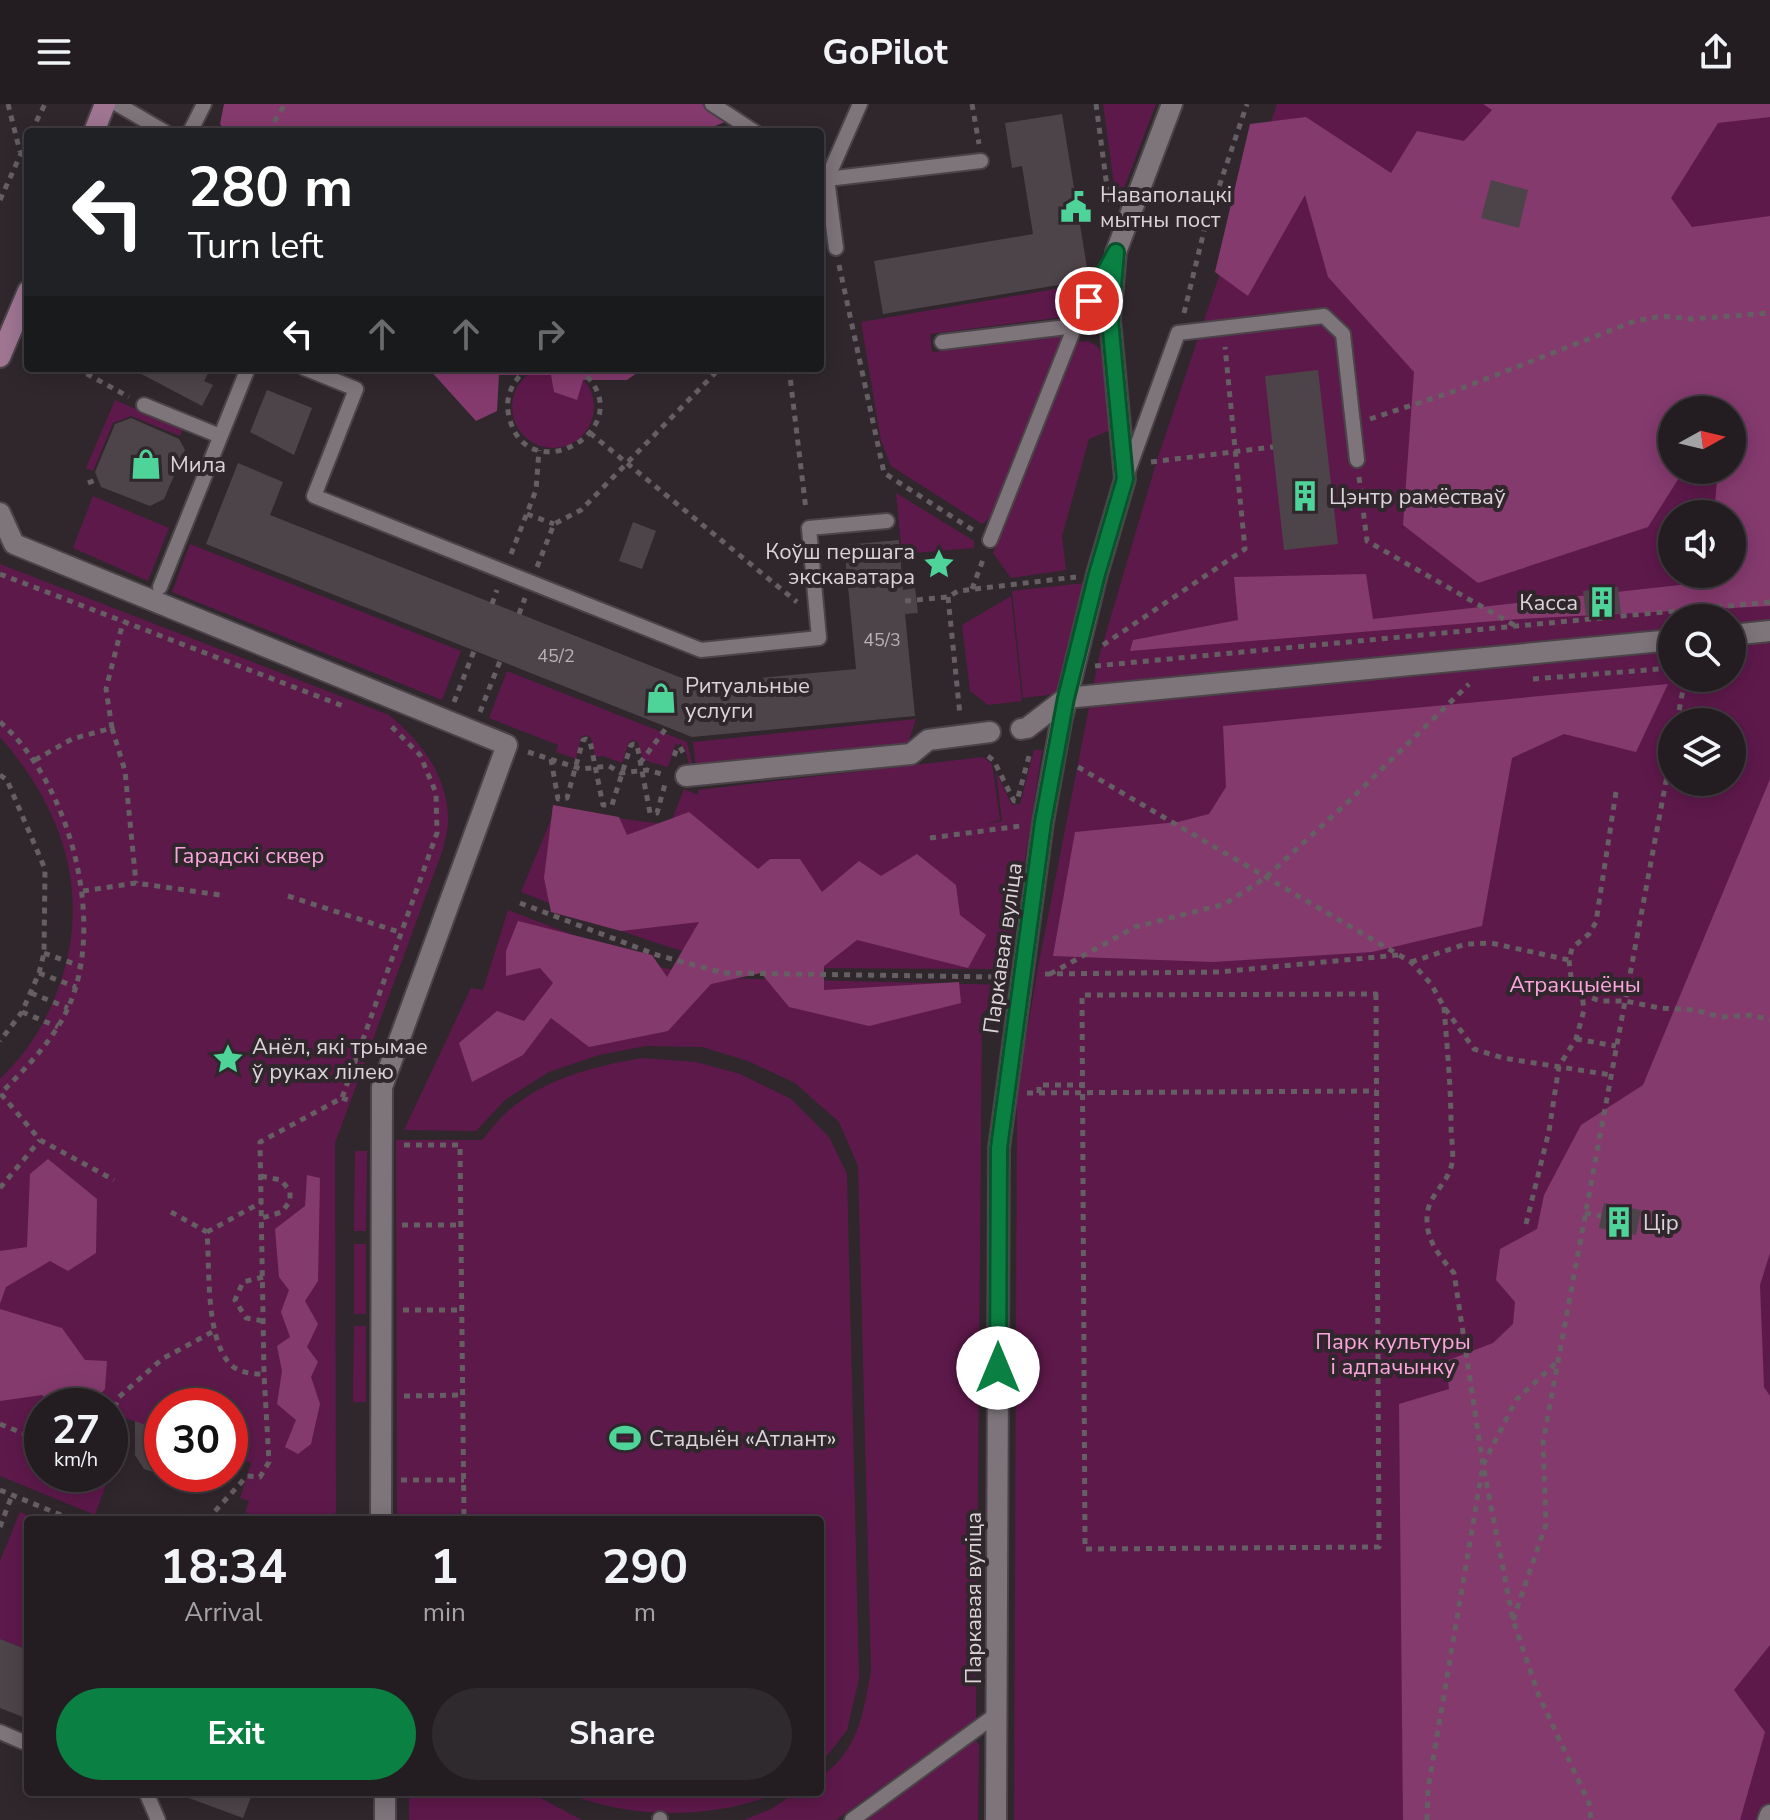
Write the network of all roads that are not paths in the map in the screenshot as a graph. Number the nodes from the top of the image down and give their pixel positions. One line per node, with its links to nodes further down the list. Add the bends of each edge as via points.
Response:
1 (105, 104): 7 (main road)
2 (117, 104): 8 (lane)
3 (204, 104): 9 (lane)
4 (712, 104): 10 (lane)
5 (860, 104): 12 (lane)
6 (1172, 104): 16 (street, Паркавая вуліца)
7 (96, 128)
8 (158, 128)
9 (192, 128)
10 (749, 128)
11 (981, 161): 13 (lane)
12 (824, 174)
13 (824, 176)
14 (824, 182): 15 (lane)
15 (836, 248)
16 (1116, 252): 18 (lane); 26 (street, Паркавая вуліца, via 1110,320)
17 (24, 300): 20 (main road)
18 (1075, 326): 19 (lane); 29 (lane)
19 (942, 342)
20 (0, 357)
21 (246, 372): 24 (lane)
22 (314, 372): 28 (lane, via 356,389 314,496 701,650 819,638 809,528)
23 (144, 405): 24 (lane)
24 (220, 436): 30 (lane)
25 (1357, 460): 26 (lane, via 1343,334 1324,316 1178,333)
26 (1127, 472): 34 (street, Паркавая вуліца)
27 (0, 513): 38 (street, via 14,544 507,745 382,1087)
28 (887, 521)
29 (990, 540)
30 (160, 587)
31 (1770, 631): 32 (street)
32 (1746, 634)
33 (1658, 641): 34 (street)
34 (1066, 698): 35 (street); 39 (street, Паркавая вуліца, via 1043,822 999,1148)
35 (1021, 729)
36 (990, 732): 37 (street, via 928,740 911,754)
37 (679, 772)
38 (381, 1516)
39 (997, 1714): 46 (lane); 47 (street, Паркавая вуліца)
40 (0, 1732): 41 (lane)
41 (24, 1742)
42 (148, 1796): 44 (lane)
43 (385, 1796): 45 (street)
44 (158, 1820)
45 (385, 1820)
46 (852, 1820)
47 (996, 1820)

